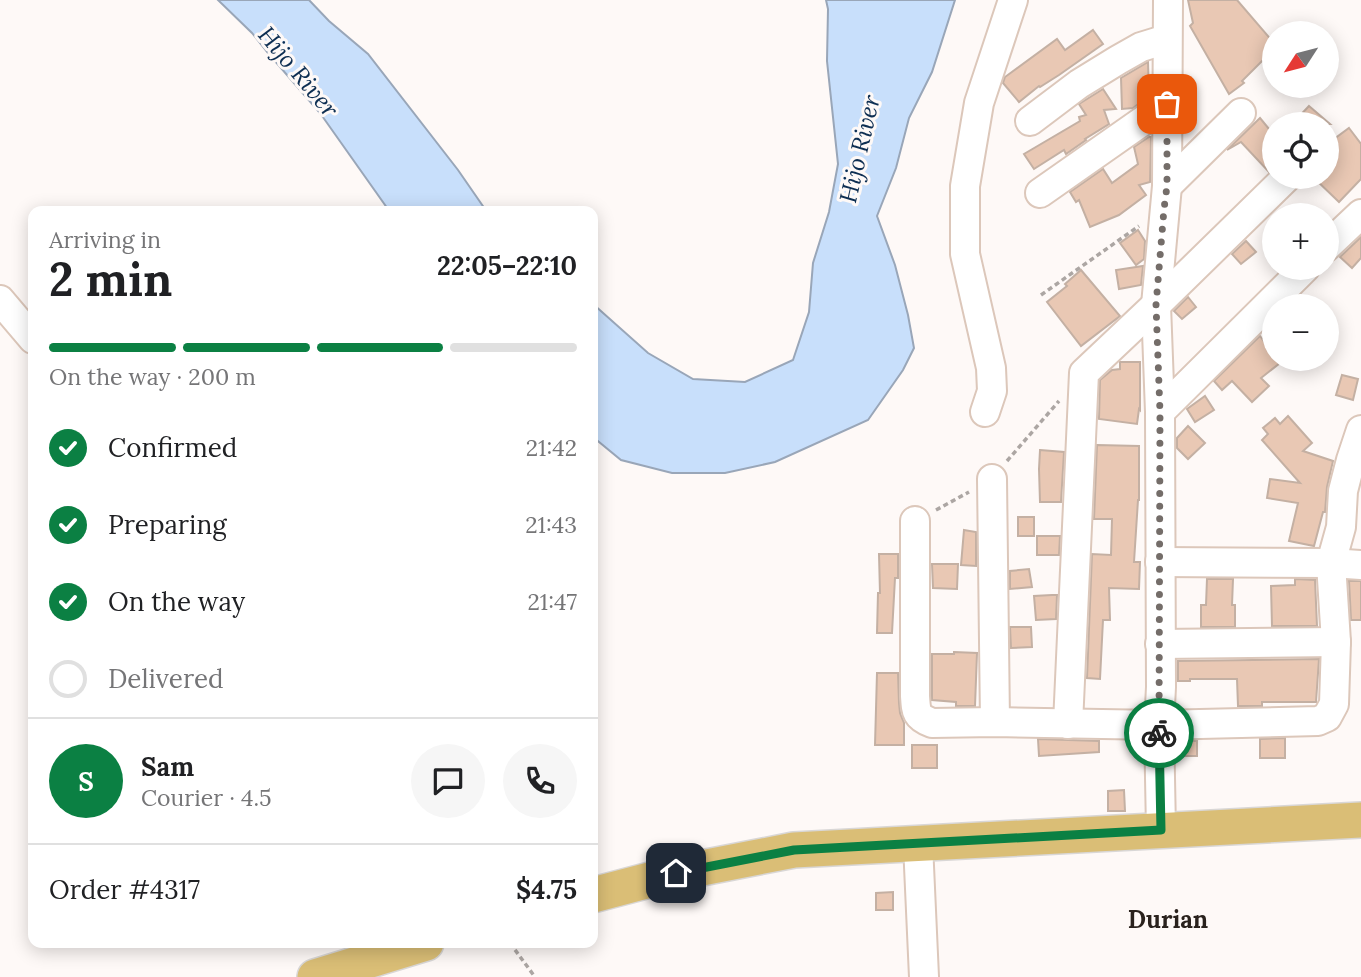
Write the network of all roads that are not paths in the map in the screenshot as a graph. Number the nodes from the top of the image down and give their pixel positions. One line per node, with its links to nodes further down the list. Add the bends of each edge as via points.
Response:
1 (1013, 0): 16 (street, via 979,103 965,186 965,254 991,368 992,391)
2 (1168, 0): 3 (street)
3 (1167, 39): 4 (street); 6 (street, via 1118,60)
4 (1167, 104): 8 (street); 9 (street)
5 (1241, 113): 9 (street)
6 (1030, 121)
7 (1275, 189): 14 (street)
8 (1040, 193)
9 (1165, 197): 14 (street)
10 (1361, 214): 11 (street)
11 (1339, 235)
12 (1294, 280): 17 (street)
13 (0, 300): 15 (street)
14 (1156, 305): 17 (street); 27 (street, via 1084,373)
15 (28, 333)
16 (985, 412)
17 (1160, 412): 21 (street)
18 (1361, 430): 22 (street, via 1343,491 1341,527)
19 (992, 479): 26 (street)
20 (915, 521): 26 (street, via 916,711 922,720 932,723)
21 (1160, 562): 22 (street); 25 (street)
22 (1331, 563): 23 (street); 24 (street)
23 (1361, 565)
24 (1336, 642): 25 (street); 28 (street, via 1334,704 1318,722)
25 (1160, 644): 28 (street)
26 (995, 722): 27 (street)
27 (1068, 724): 28 (street)
28 (1159, 725): 30 (street)
29 (1361, 820): 30 (main road)
30 (1161, 830): 31 (main road)
31 (918, 844): 32 (main road, via 794,850); 35 (street)
32 (598, 894)
33 (410, 948): 34 (main road)
34 (315, 977)
35 (924, 977)

